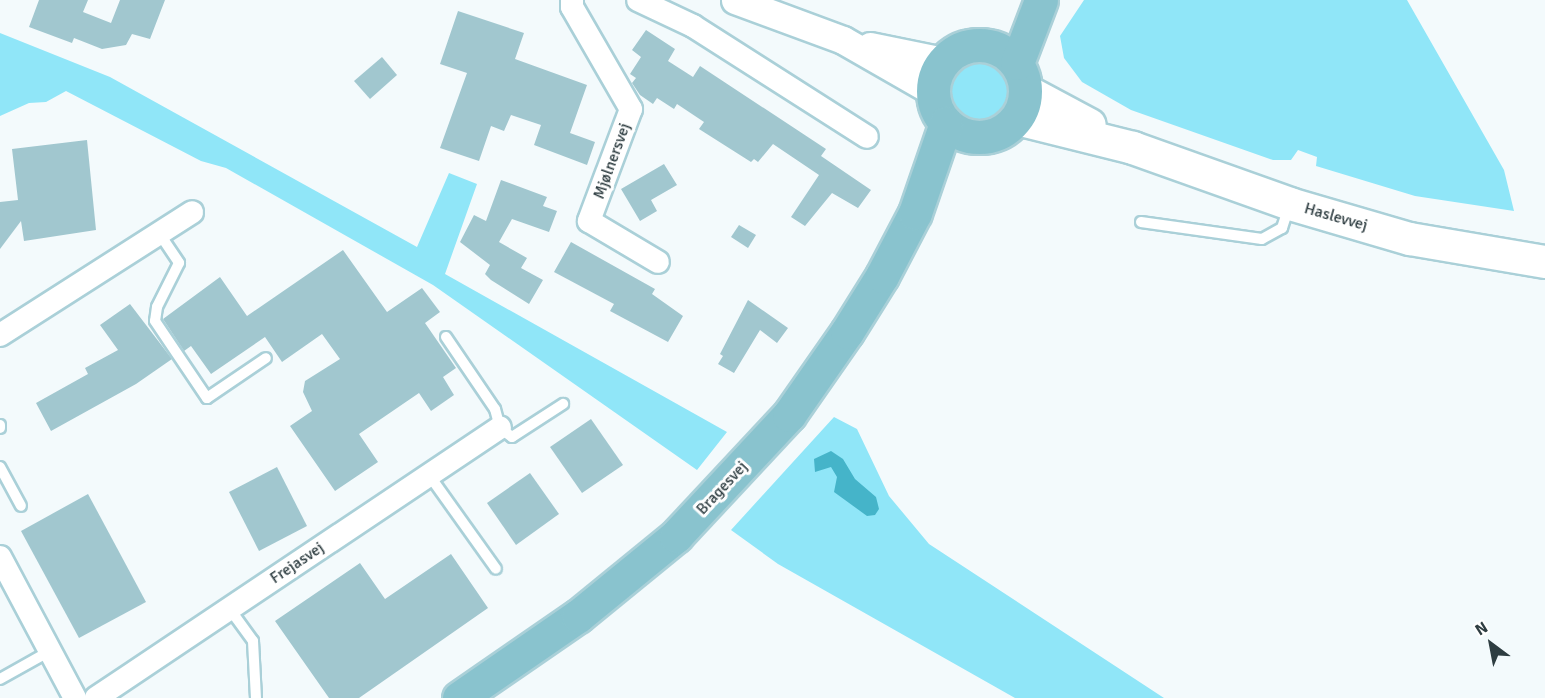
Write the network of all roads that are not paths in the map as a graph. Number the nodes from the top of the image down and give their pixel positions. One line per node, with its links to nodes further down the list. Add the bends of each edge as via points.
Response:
1 (572, 0): 15 (street, Mjølnersvej, via 572,7 631,109 589,221)
2 (638, 0): 10 (street, via 693,26)
3 (735, 0): 7 (street)
4 (1024, 0): 6 (main road)
5 (1041, 0): 8 (main road)
6 (985, 44): 7 (main road, via 964,46); 8 (main road, via 997,48)
7 (938, 76): 9 (main road, via 936,108)
8 (1020, 91): 9 (main road, via 990,136); 11 (main road, Haslevvej, via 1133,148)
9 (960, 130): 33 (main road, Bragesvej, via 929,200 915,213 882,276 789,415 676,536 578,616)
10 (867, 137)
11 (1290, 204): 13 (lane, via 1282,228 1262,239); 16 (main road, Haslevvej, via 1410,239)
12 (192, 212): 14 (street)
13 (1141, 222)
14 (159, 233): 17 (street); 19 (lane, via 179,263 154,321 207,398)
15 (657, 262)
16 (1545, 262)
17 (0, 335)
18 (446, 337): 21 (lane, via 495,409)
19 (266, 358)
20 (563, 404): 21 (lane, via 512,437)
21 (500, 428): 23 (street, Frejasvej)
22 (0, 467): 24 (lane)
23 (429, 474): 26 (lane); 27 (street, Frejasvej)
24 (21, 506)
25 (0, 557): 28 (street)
26 (496, 569)
27 (229, 608): 31 (street, Frejasvej); 32 (lane, via 253,641)
28 (50, 651): 29 (lane); 30 (street)
29 (0, 679)
30 (75, 698)
31 (96, 698)
32 (256, 698)
33 (459, 698)

